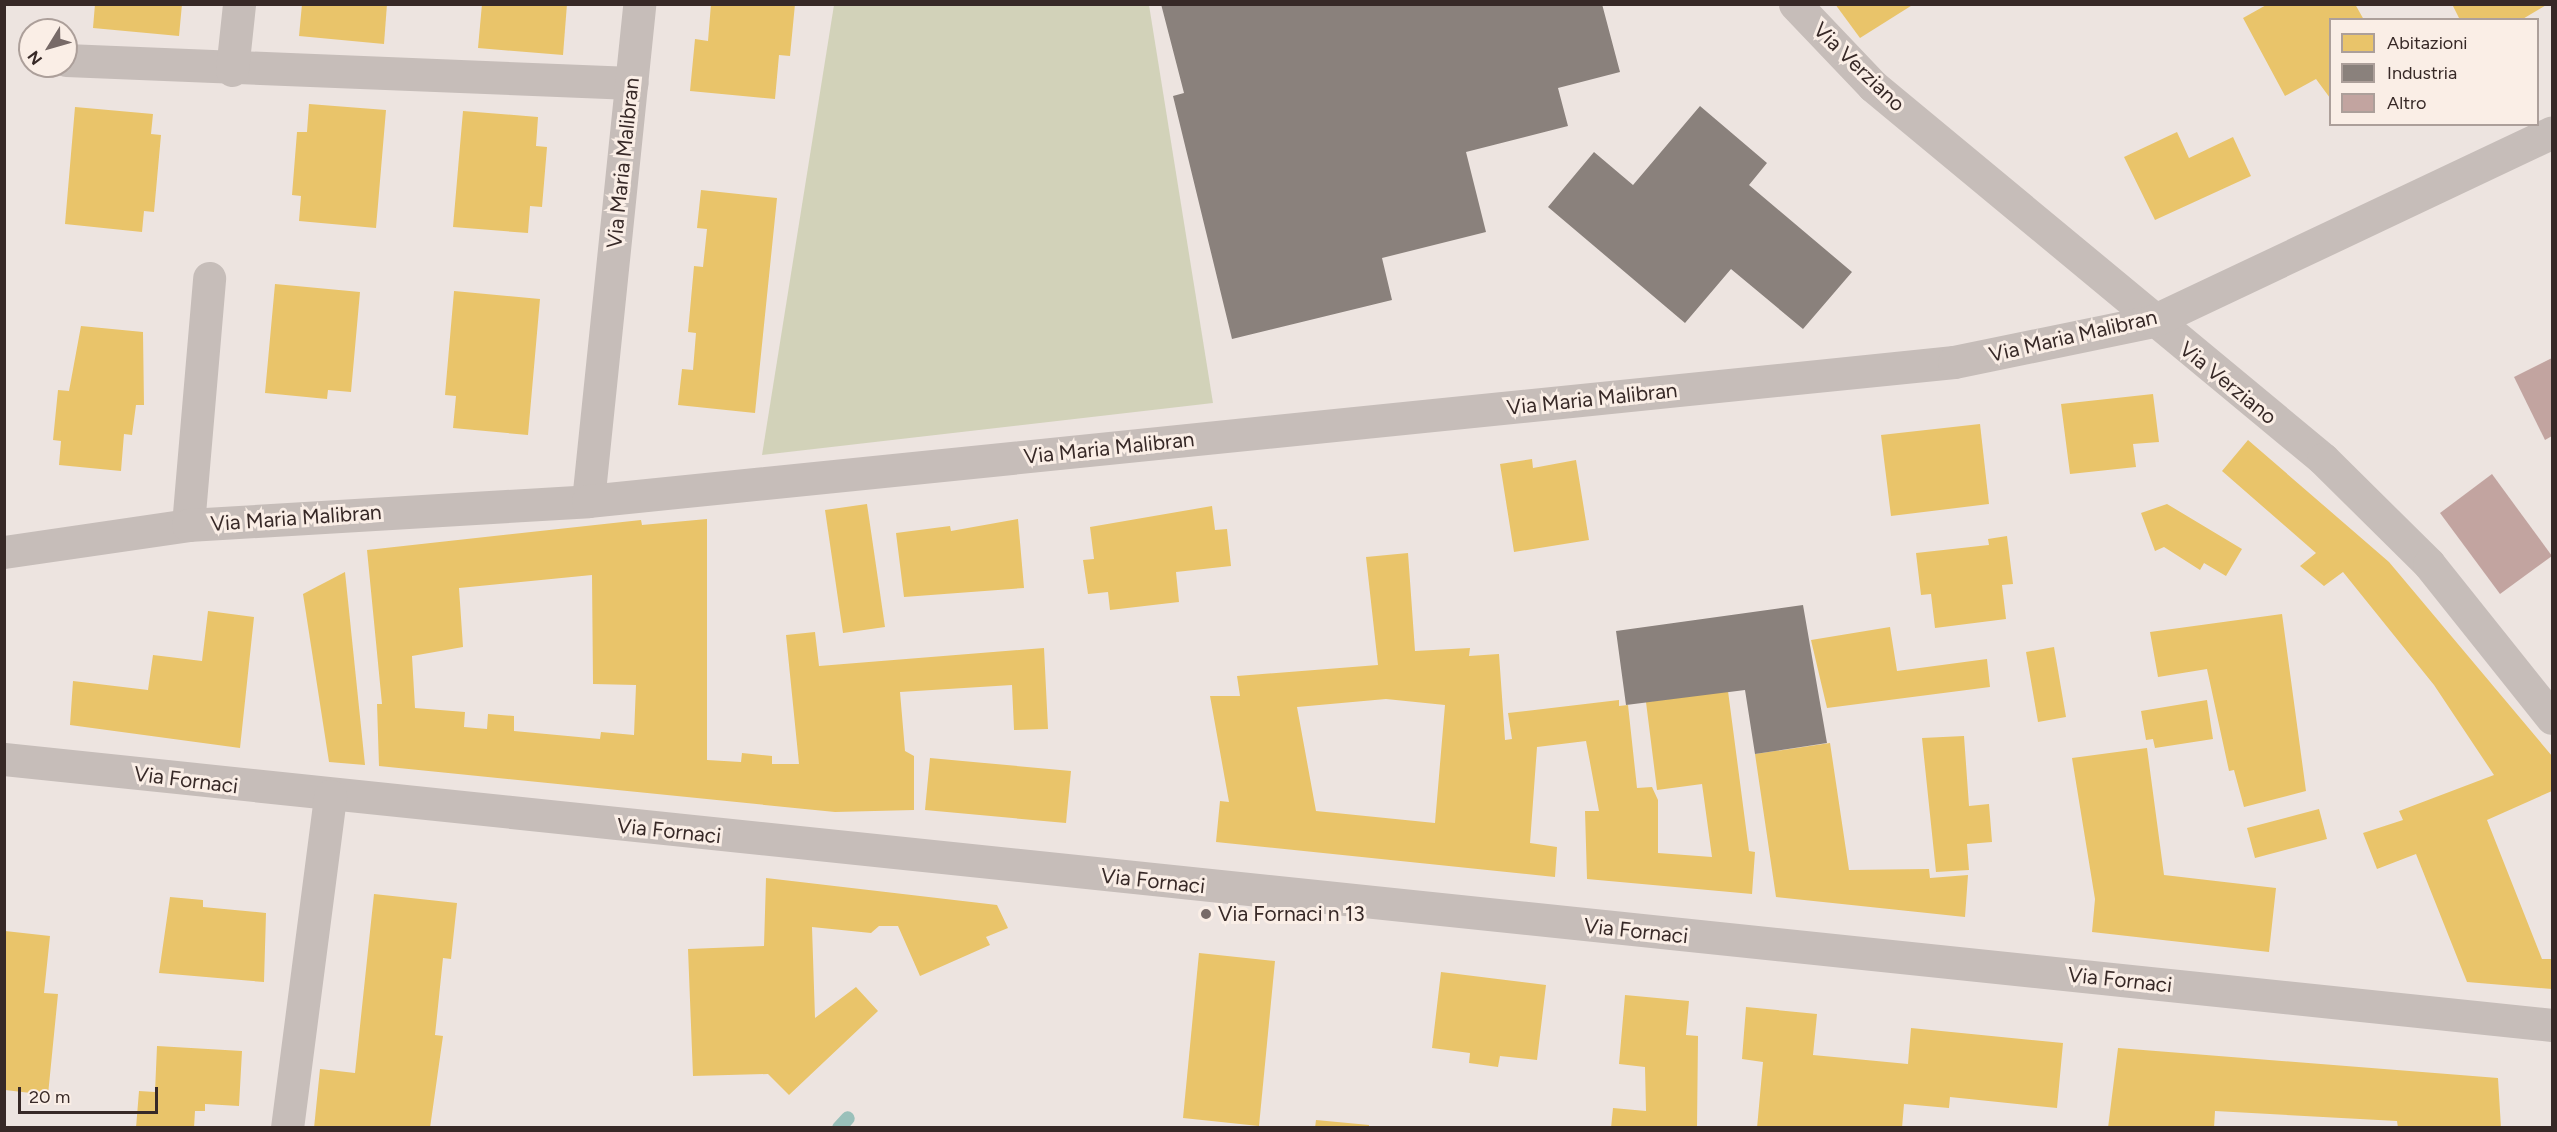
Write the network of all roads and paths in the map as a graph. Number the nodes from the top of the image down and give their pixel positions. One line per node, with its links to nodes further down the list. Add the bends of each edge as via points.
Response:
1 (239, 4): 5 (street)
2 (639, 4): 6 (street, Via Maria Malibran)
3 (1795, 4): 9 (street, Via Verziano, via 1873,86)
4 (78, 61): 5 (street)
5 (232, 70): 6 (street)
6 (632, 83): 10 (street, Via Maria Malibran)
7 (2553, 132): 9 (street, Via Maria Malibran)
8 (209, 278): 11 (street)
9 (2153, 321): 10 (street, Via Maria Malibran, via 1954,362); 13 (street, Via Verziano, via 2323,459 2429,564)
10 (588, 501): 11 (street, Via Maria Malibran)
11 (188, 525): 12 (street, Via Maria Malibran)
12 (4, 552)
13 (2553, 718)
14 (4, 759): 15 (street, Via Fornaci)
15 (330, 796): 16 (street, Via Fornaci); 17 (street)
16 (2553, 1024)
17 (287, 1128)

